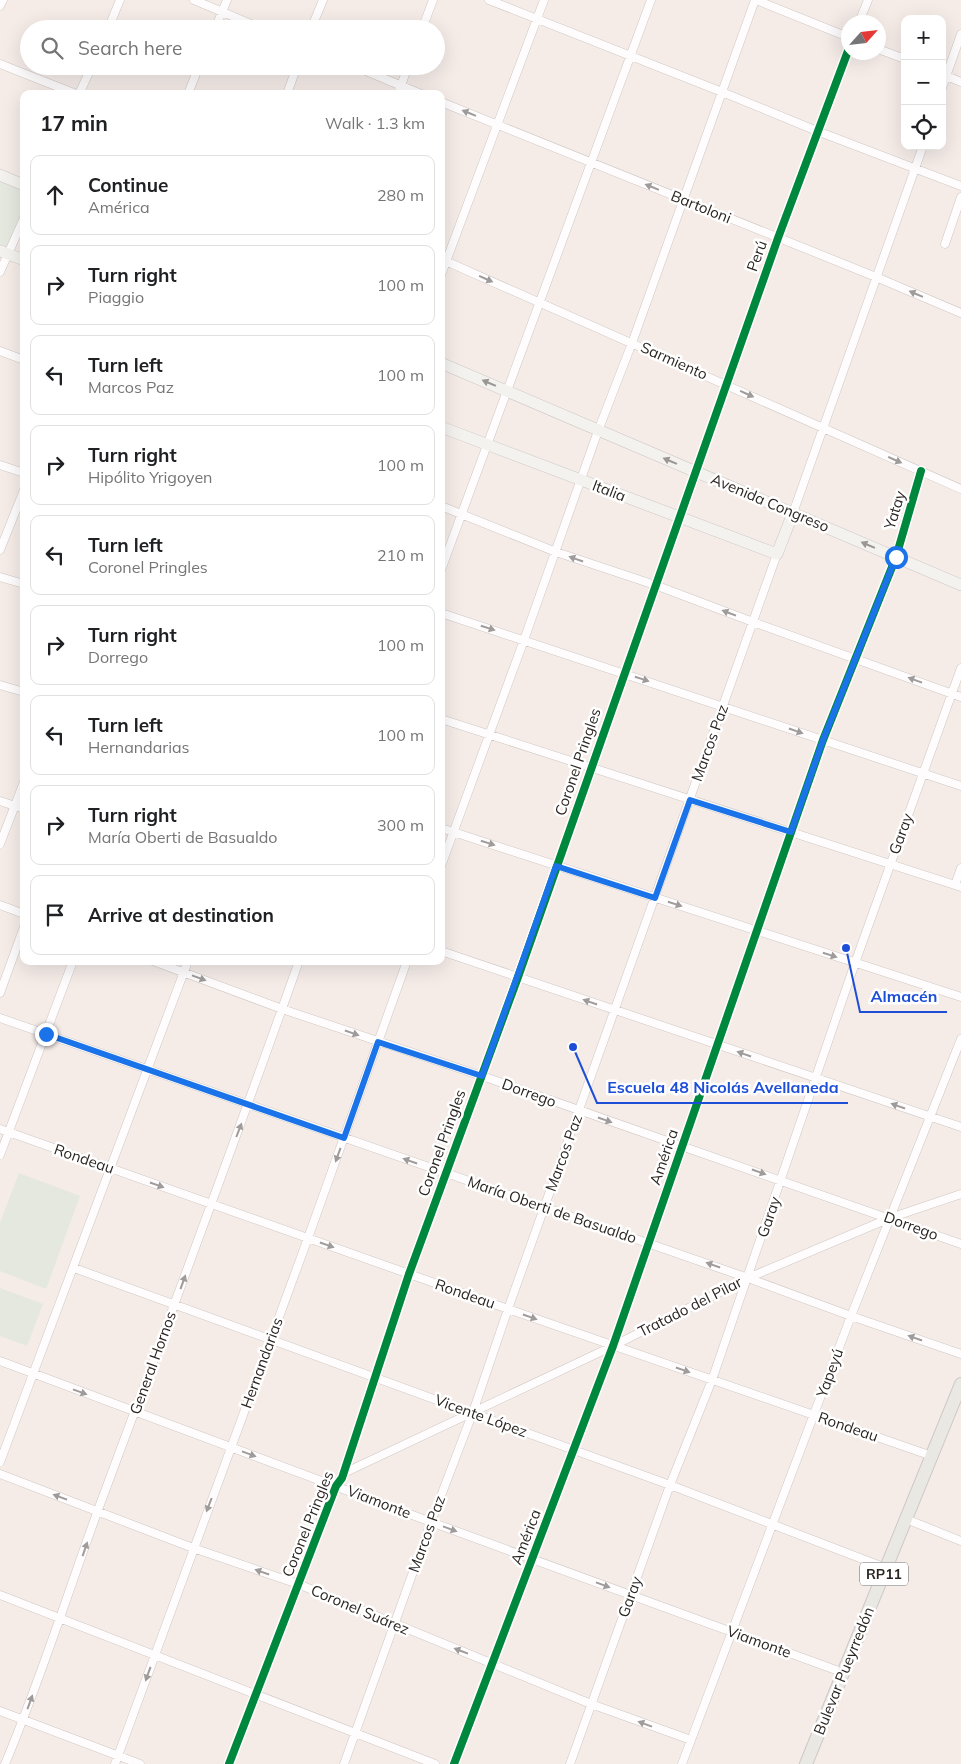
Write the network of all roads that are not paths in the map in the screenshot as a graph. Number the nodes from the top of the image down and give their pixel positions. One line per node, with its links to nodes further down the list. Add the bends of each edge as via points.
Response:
1 (3, 0): 12 (street)
2 (120, 0): 16 (street)
3 (194, 0): 13 (street)
4 (227, 0): 13 (street)
5 (322, 0): 19 (street)
6 (433, 0): 20 (street)
7 (490, 0): 15 (street)
8 (544, 0): 15 (street)
9 (651, 0): 24 (street)
10 (756, 0): 21 (street); 45 (street)
11 (868, 0): 14 (street)
12 (0, 6)
13 (222, 12): 17 (street); 18 (street)
14 (862, 15)
15 (537, 18): 24 (street); 47 (street)
16 (112, 20)
17 (219, 20)
18 (241, 20)
19 (314, 20)
20 (425, 20)
21 (841, 34)
22 (961, 34): 28 (street)
23 (886, 52): 25 (street)
24 (631, 55): 45 (street); 50 (street)
25 (901, 58)
26 (845, 60): 48 (street, Perú)
27 (0, 64): 29 (street)
28 (946, 70)
29 (20, 72)
30 (29, 75): 39 (street)
31 (88, 75): 40 (street)
32 (195, 75): 41 (street)
33 (294, 75): 42 (street)
34 (375, 75): 38 (street)
35 (405, 75): 38 (street)
36 (946, 76): 37 (street)
37 (961, 82)
38 (401, 86): 43 (street); 44 (street)
39 (68, 90)
40 (80, 90)
41 (190, 90)
42 (288, 90)
43 (400, 90)
44 (411, 90)
45 (722, 92): 48 (street); 56 (street)
46 (445, 104): 47 (street, Bartoloni, one-way to 46)
47 (498, 125): 50 (street, Bartoloni); 62 (street)
48 (817, 131): 51 (street); 58 (street, Perú)
49 (922, 150): 51 (street)
50 (591, 162): 56 (street, Bartoloni, one-way to 50); 66 (street)
51 (915, 168): 54 (street); 65 (street)
52 (0, 174): 53 (street)
53 (20, 183)
54 (961, 186)
55 (961, 197): 59 (street)
56 (683, 200): 58 (street, Bartoloni); 68 (street)
57 (20, 225): 60 (street)
58 (778, 238): 65 (street, Bartoloni); 72 (street, Perú)
59 (945, 244)
60 (4, 252): 61 (street); 64 (street)
61 (20, 258)
62 (445, 258)
63 (445, 260): 66 (street, Sarmiento, one-way to 66)
64 (0, 272)
65 (876, 277): 67 (street, Bartoloni, one-way to 65); 74 (street)
66 (540, 302): 68 (street, Sarmiento); 73 (street)
67 (961, 314)
68 (632, 343): 72 (street, Sarmiento); 76 (street)
69 (0, 351): 70 (street)
70 (20, 358)
71 (445, 365): 73 (street, Avenida Congreso, one-way to 71)
72 (726, 384): 74 (street, Sarmiento, one-way to 74); 80 (street, Perú)
73 (507, 391): 76 (street, Avenida Congreso); 77 (street)
74 (823, 428): 81 (street, Sarmiento, one-way to 81); 86 (street)
75 (445, 429): 77 (street, Italia)
76 (598, 431): 80 (street, Avenida Congreso, one-way to 76); 82 (street)
77 (487, 445): 82 (street, Italia); 87 (street)
78 (0, 465): 79 (street)
79 (20, 472)
80 (695, 472): 86 (street, Avenida Congreso); 88 (street, Coronel Pringles)
81 (921, 472): 83 (street, Sarmiento); 92 (street, Yatay)
82 (581, 480): 88 (street, Italia); 90 (street)
83 (961, 490)
84 (20, 500): 89 (street)
85 (445, 508): 87 (street)
86 (792, 513): 91 (street, Marcos Paz); 92 (street, Avenida Congreso, one-way to 86)
87 (462, 514): 90 (street); 93 (street)
88 (679, 517): 91 (street, Italia); 96 (street, Coronel Pringles)
89 (0, 550)
90 (556, 552): 96 (street, one-way to 90); 100 (street)
91 (777, 554): 99 (street, Marcos Paz)
92 (896, 557): 97 (street, Avenida Congreso); 101 (street, América)
93 (445, 559)
94 (0, 577): 95 (street)
95 (20, 583)
96 (655, 585): 99 (street, one-way to 96); 103 (street, Coronel Pringles)
97 (961, 585)
98 (445, 614): 100 (street, one-way to 100)
99 (753, 622): 101 (street); 108 (street, Marcos Paz)
100 (524, 640): 103 (street); 110 (street)
101 (855, 659): 106 (street, one-way to 101); 111 (street, América)
102 (961, 668): 106 (street, Garay)
103 (624, 673): 108 (street, one-way to 108); 112 (street, Coronel Pringles)
104 (0, 684): 105 (street)
105 (20, 691)
106 (952, 693): 107 (street); 113 (street, Garay)
107 (961, 697)
108 (723, 706): 111 (street, one-way to 111); 116 (street, Marcos Paz)
109 (445, 720): 110 (street)
110 (489, 735): 112 (street); 121 (street)
111 (823, 740): 113 (street); 122 (street, América)
112 (591, 767): 116 (street); 126 (street, Coronel Pringles)
113 (923, 773): 114 (street); 125 (street, Garay)
114 (961, 786)
115 (20, 793): 118 (street)
116 (690, 800): 122 (street); 129 (street, Marcos Paz)
117 (0, 801): 118 (street)
118 (15, 806): 119 (street); 123 (street)
119 (20, 808)
120 (445, 829): 121 (street)
121 (453, 832): 124 (street); 126 (street, one-way to 126)
122 (791, 832): 125 (street); 132 (street, América)
123 (0, 844)
124 (445, 855)
125 (890, 864): 128 (street); 135 (street, Garay)
126 (556, 866): 129 (street); 142 (street, Coronel Pringles)
127 (961, 868): 128 (street)
128 (958, 886)
129 (655, 898): 132 (street, one-way to 132); 146 (street, Marcos Paz)
130 (0, 905): 131 (street)
131 (20, 912)
132 (757, 931): 135 (street, one-way to 135); 151 (street, América)
133 (20, 938): 143 (street)
134 (445, 952): 142 (street)
135 (855, 963): 144 (street); 154 (street, Garay)
136 (72, 965): 148 (street)
137 (164, 965): 141 (street, Dorrego)
138 (187, 965): 141 (street)
139 (298, 965): 145 (street, General Hornos)
140 (406, 965): 150 (street, Hernandarias)
141 (184, 972): 145 (street, Dorrego, one-way to 145); 152 (street)
142 (518, 977): 146 (street, one-way to 142); 153 (street, Coronel Pringles)
143 (0, 992)
144 (961, 996)
145 (282, 1009): 150 (street, Dorrego, one-way to 150); 155 (street, General Hornos)
146 (615, 1010): 151 (street); 156 (street, Marcos Paz)
147 (0, 1018): 148 (street, María Oberti de Basualdo)
148 (46, 1034): 152 (street, María Oberti de Basualdo); 160 (street)
149 (961, 1039): 157 (street, Yapeyú)
150 (378, 1042): 153 (street, Dorrego); 161 (street, Hernandarias)
151 (717, 1045): 154 (street, one-way to 151); 162 (street, América)
152 (148, 1070): 155 (street, María Oberti de Basualdo); 164 (street)
153 (482, 1076): 156 (street, Dorrego); 165 (street, Coronel Pringles)
154 (817, 1079): 157 (street, one-way to 154); 166 (street, Garay)
155 (249, 1105): 161 (street, María Oberti de Basualdo); 168 (street, General Hornos, one-way to 155)
156 (579, 1111): 162 (street, Dorrego, one-way to 162); 169 (street, Marcos Paz)
157 (929, 1117): 158 (street); 170 (street, Yapeyú)
158 (961, 1127)
159 (0, 1129): 160 (street, Rondeau)
160 (9, 1132): 163 (street); 164 (street, Rondeau)
161 (344, 1138): 165 (street, María Oberti de Basualdo, one-way to 161); 171 (street, Hernandarias, one-way to 171)
162 (682, 1146): 166 (street, Dorrego, one-way to 166); 172 (street, América)
163 (0, 1155)
164 (111, 1169): 168 (street, Rondeau, one-way to 168); 174 (street)
165 (446, 1173): 169 (street, María Oberti de Basualdo); 175 (street, Coronel Pringles)
166 (782, 1180): 170 (street, Dorrego); 176 (street, Garay)
167 (961, 1194): 170 (street, Tratado del Pilar)
168 (211, 1204): 171 (street, Rondeau); 177 (street, General Hornos, one-way to 168)
169 (545, 1207): 172 (street, María Oberti de Basualdo); 178 (street, Marcos Paz)
170 (890, 1218): 173 (street, Dorrego); 176 (street, Tratado del Pilar); 179 (street, Yapeyú)
171 (308, 1238): 175 (street, Rondeau, one-way to 175); 180 (street, Hernandarias)
172 (648, 1243): 176 (street, María Oberti de Basualdo, one-way to 172); 181 (street, América)
173 (961, 1244)
174 (74, 1268): 177 (street, Vicente López); 184 (street)
175 (409, 1274): 178 (street, Rondeau); 185 (street, Coronel Pringles)
176 (748, 1278): 179 (street, María Oberti de Basualdo); 181 (street, Tratado del Pilar); 186 (street, Garay)
177 (175, 1304): 180 (street, Vicente López); 188 (street, General Hornos)
178 (508, 1309): 181 (street, Rondeau, one-way to 181); 189 (street, Marcos Paz)
179 (851, 1316): 182 (street, María Oberti de Basualdo, one-way to 179); 190 (street, Yapeyú)
180 (271, 1339): 185 (street, Vicente López); 191 (street, Hernandarias)
181 (613, 1346): 186 (street, Rondeau, one-way to 186); 189 (street, Tratado del Pilar); 192 (street, América)
182 (961, 1354)
183 (0, 1361): 184 (street, Viamonte)
184 (34, 1375): 188 (street, Viamonte, one-way to 188); 194 (street)
185 (376, 1378): 189 (street, Vicente López); 195 (street, Coronel Pringles)
186 (712, 1380): 190 (street, Rondeau); 197 (street, Garay)
187 (961, 1384): 193 (main road, Bulevar Pueyrredón / RP11)
188 (136, 1412): 191 (street, Viamonte); 199 (street, General Hornos)
189 (472, 1412): 192 (street, Vicente López); 195 (street, Tratado del Pilar); 201 (street, Marcos Paz)
190 (814, 1415): 193 (street, Rondeau); 202 (street, Yapeyú)
191 (231, 1448): 198 (street, Viamonte, one-way to 198); 204 (street, Hernandarias, one-way to 204)
192 (573, 1450): 197 (street, Vicente López); 205 (street, América)
193 (932, 1456): 200 (main road, Bulevar Pueyrredón / RP11)
194 (0, 1462)
195 (344, 1473): 198 (street, Coronel Pringles)
196 (0, 1474): 199 (street, Coronel Suárez, one-way to 196)
197 (670, 1485): 202 (street, Vicente López); 209 (street, Garay)
198 (336, 1486): 201 (street, Viamonte); 207 (street, Coronel Pringles)
199 (98, 1511): 204 (street, Coronel Suárez); 210 (street, General Hornos, one-way to 199)
200 (906, 1519): 203 (street); 206 (main road, Bulevar Pueyrredón / RP11)
201 (431, 1522): 205 (street, Viamonte, one-way to 205); 211 (street, Marcos Paz)
202 (772, 1524): 206 (street, Vicente López); 212 (street, Yapeyú)
203 (961, 1542)
204 (193, 1548): 207 (street, Coronel Suárez, one-way to 204); 213 (street, Hernandarias)
205 (532, 1559): 209 (street, Viamonte, one-way to 209); 214 (street, América)
206 (886, 1568): 215 (main road, Bulevar Pueyrredón / RP11)
207 (298, 1584): 211 (street, Coronel Suárez); 216 (street, Coronel Pringles)
208 (0, 1595): 210 (street)
209 (631, 1595): 212 (street, Viamonte); 217 (street, Garay)
210 (60, 1619): 213 (street); 219 (street, General Hornos, one-way to 210)
211 (395, 1625): 214 (street, Coronel Suárez, one-way to 211); 220 (street, Marcos Paz)
212 (732, 1632): 215 (street, Viamonte); 221 (street, Yapeyú)
213 (155, 1655): 216 (street); 222 (street, Hernandarias, one-way to 222)
214 (491, 1663): 217 (street, Coronel Suárez); 229 (street, América)
215 (844, 1672): 232 (main road, Bulevar Pueyrredón / RP11)
216 (255, 1694): 220 (street); 226 (street, Coronel Pringles)
217 (591, 1704): 221 (street, Coronel Suárez, one-way to 217); 230 (street, Garay)
218 (0, 1711): 219 (street)
219 (24, 1720): 222 (street); 223 (street, General Hornos)
220 (356, 1734): 227 (street, Marcos Paz); 228 (street)
221 (691, 1740): 231 (street, Yapeyú)
222 (118, 1756): 224 (street, Hernandarias); 225 (street)
223 (5, 1764)
224 (115, 1764)
225 (140, 1764)
226 (229, 1764)
227 (344, 1764)
228 (435, 1764)
229 (454, 1764)
230 (570, 1764)
231 (682, 1764)
232 (806, 1764)

